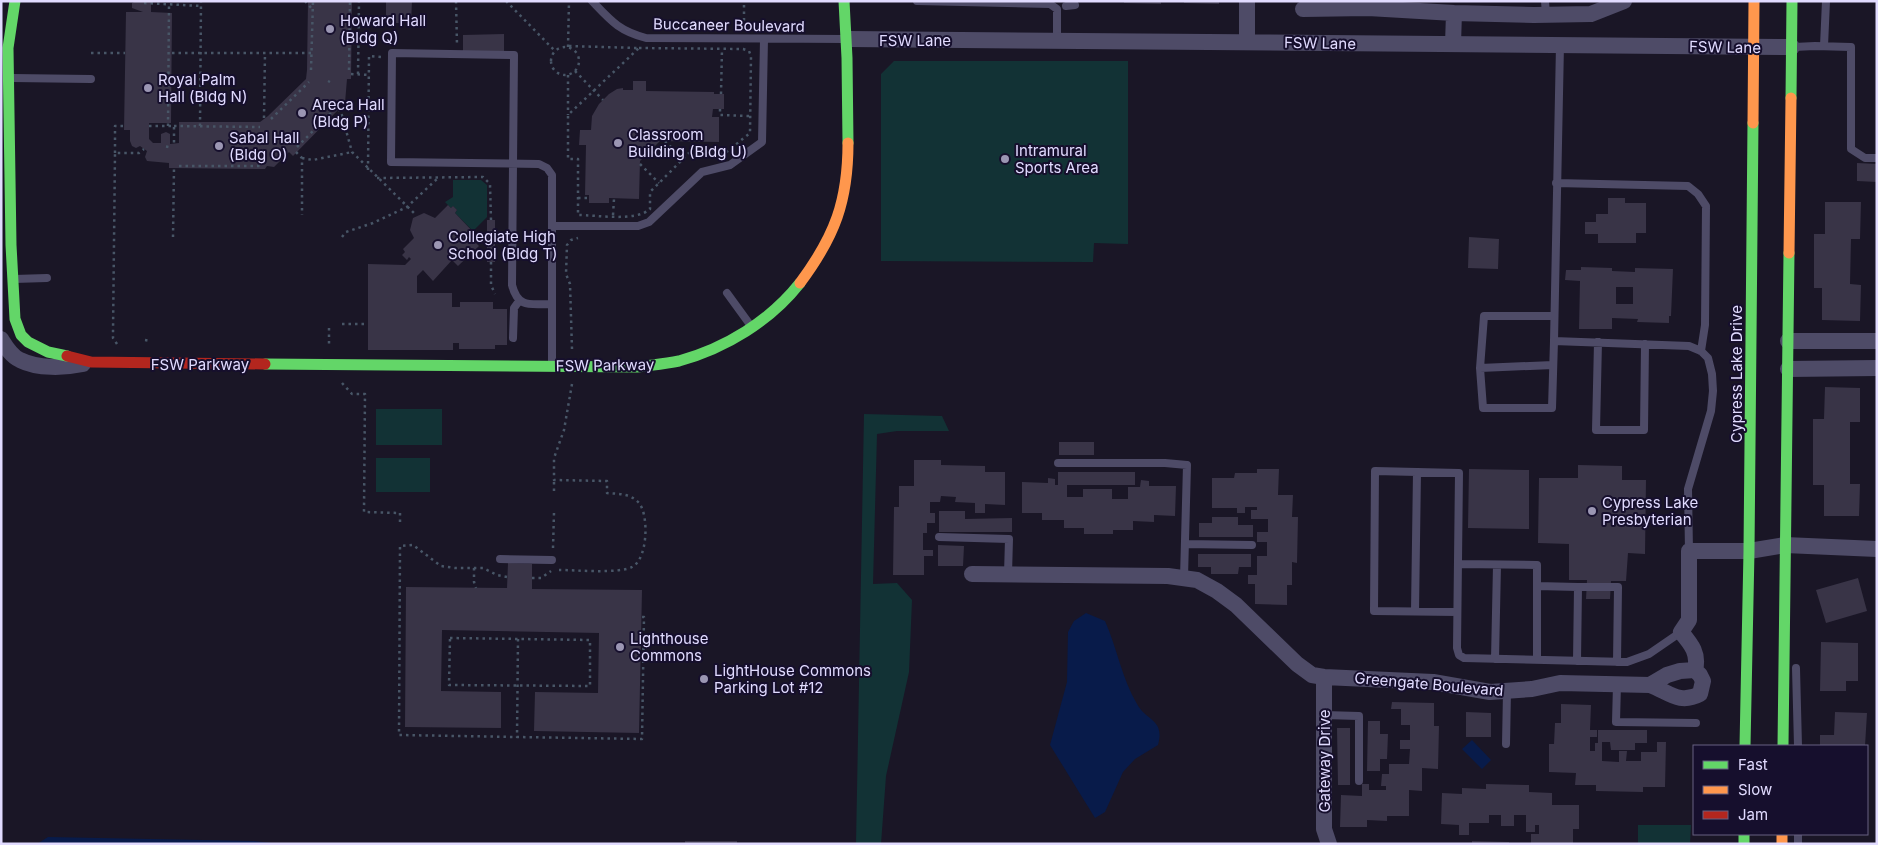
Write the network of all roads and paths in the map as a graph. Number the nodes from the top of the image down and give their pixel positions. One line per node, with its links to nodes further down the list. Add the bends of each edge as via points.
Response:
1 (10, 1): 24 (street)
2 (15, 1): 61 (main road, FSW Parkway, via 8,48)
3 (201, 1): 26 (path)
4 (304, 1): 29 (path)
5 (312, 1): 29 (path)
6 (350, 1): 55 (path)
7 (359, 1): 58 (path)
8 (456, 1): 52 (path)
9 (506, 1): 45 (path)
10 (569, 1): 40 (path)
11 (592, 1): 33 (lane, Buccaneer Boulevard, via 616,25 628,33 646,38)
12 (744, 1): 32 (path)
13 (844, 1): 34 (main road, FSW Parkway)
14 (917, 1): 20 (lane)
15 (1247, 1): 36 (street)
16 (1624, 1): 28 (street, via 1591,14)
17 (1754, 1): 41 (main road, Cypress Lake Drive)
18 (1792, 1): 43 (main road)
19 (1826, 1): 39 (lane)
20 (951, 2): 35 (lane, via 1050,4 1057,8)
21 (144, 3): 25 (path)
22 (1368, 4): 30 (street); 31 (street)
23 (1075, 5): 27 (lane)
24 (1, 6)
25 (169, 6): 26 (path); 74 (path)
26 (201, 6): 49 (path)
27 (1066, 6)
28 (1546, 8): 31 (street)
29 (312, 9): 51 (path)
30 (1303, 9)
31 (1454, 13): 37 (street)
32 (744, 29)
33 (764, 38): 34 (lane, Buccaneer Boulevard); 108 (lane, via 762,142 730,165 702,172 650,222 638,226)
34 (848, 39): 35 (street, FSW Lane); 123 (main road, FSW Parkway, via 848,158 841,209 830,236 802,280 777,308)
35 (1057, 41): 36 (street, FSW Lane)
36 (1247, 42): 37 (street, FSW Lane)
37 (1453, 44): 38 (street, FSW Lane)
38 (1560, 45): 41 (street, FSW Lane); 99 (lane)
39 (1824, 46): 43 (lane); 88 (lane, via 1851,47 1851,149 1865,158)
40 (568, 47): 42 (path); 45 (path); 56 (path, via 578,57)
41 (1754, 47): 43 (street, FSW Lane); 157 (main road, Cypress Lake Drive)
42 (640, 48): 44 (path); 64 (path)
43 (1792, 48): 129 (main road)
44 (722, 49): 65 (path); 69 (path, via 749,51)
45 (555, 51): 60 (path, via 551,60 553,68 559,74)
46 (92, 53): 47 (path)
47 (125, 53)
48 (172, 53): 49 (path)
49 (200, 53): 50 (path); 76 (path)
50 (265, 53): 51 (path); 70 (path)
51 (311, 53): 54 (path)
52 (456, 54): 90 (lane, via 514,55); 90 (lane, via 392,53 391,162)
53 (369, 56): 59 (path)
54 (311, 70)
55 (349, 70)
56 (575, 71): 60 (path); 64 (path)
57 (351, 74): 58 (path)
58 (358, 74): 59 (path)
59 (369, 74): 95 (path)
60 (568, 75): 68 (path)
61 (10, 78): 62 (lane); 113 (main road, FSW Parkway)
62 (91, 79)
63 (309, 82): 71 (path)
64 (594, 91): 66 (path); 68 (path)
65 (721, 94)
66 (603, 100)
67 (720, 109): 69 (path, via 720,115)
68 (568, 115): 100 (path, via 568,159 578,159)
69 (750, 116): 89 (path, via 750,133 724,154 689,153)
70 (264, 118)
71 (271, 119)
72 (125, 126): 86 (path, via 115,126)
73 (149, 126): 74 (path)
74 (168, 126): 75 (path)
75 (174, 126): 76 (path); 80 (path)
76 (200, 126): 77 (path)
77 (260, 127)
78 (665, 141): 89 (path)
79 (168, 143): 82 (path)
80 (174, 143)
81 (297, 147): 85 (path, via 337,109 341,112)
82 (167, 148)
83 (144, 149): 86 (path, via 139,153)
84 (296, 152): 87 (path)
85 (352, 152): 87 (path, via 313,160); 95 (path)
86 (115, 153): 133 (path, via 113,338)
87 (302, 158): 105 (path)
88 (1877, 158)
89 (683, 159): 98 (path)
90 (513, 164): 108 (lane, via 539,164 552,174); 117 (lane, via 512,285)
91 (640, 164): 98 (path)
92 (179, 166): 93 (path)
93 (260, 166)
94 (174, 168): 109 (path)
95 (368, 170): 96 (path)
96 (376, 178): 97 (path); 103 (path)
97 (438, 178): 103 (path); 107 (path, via 483,177 490,184)
98 (659, 183): 106 (path, via 650,192 650,209 645,214)
99 (1556, 183): 119 (lane); 135 (lane, via 1688,186 1698,194 1706,206 1706,326)
100 (578, 198): 101 (path); 106 (path, via 578,215)
101 (589, 198)
102 (614, 199): 106 (path)
103 (407, 207): 104 (path); 110 (path, via 346,232)
104 (416, 215)
105 (302, 216)
106 (614, 216)
107 (491, 220)
108 (552, 226): 118 (lane)
109 (173, 237)
110 (342, 237)
111 (578, 238): 138 (path, via 567,245)
112 (490, 262): 116 (path, via 491,285)
113 (6, 278): 114 (lane); 136 (main road, FSW Parkway, via 15,318 21,335 28,342 48,352)
114 (47, 278)
115 (727, 293): 123 (lane)
116 (495, 294)
117 (519, 302): 118 (lane); 124 (lane, via 514,308)
118 (552, 304): 137 (lane)
119 (1554, 316): 128 (lane); 140 (lane, via 1484,316)
120 (342, 324): 121 (path)
121 (368, 324)
122 (329, 328): 134 (path)
123 (752, 328): 138 (main road, FSW Parkway, via 712,350 678,361 637,366)
124 (513, 338)
125 (1, 339): 136 (street, FSW Parkway, via 19,360 33,364 69,367)
126 (145, 340): 127 (path)
127 (151, 340)
128 (1554, 340): 131 (lane); 139 (lane)
129 (1788, 341): 130 (street); 142 (main road)
130 (1877, 341)
131 (1598, 342): 132 (lane); 132 (lane, via 1596,430 1644,430)
132 (1646, 344): 135 (lane, via 1689,346)
133 (119, 346)
134 (329, 349)
135 (1701, 351): 156 (lane, via 1708,358 1713,391 1711,411 1688,489)
136 (91, 362): 137 (main road, FSW Parkway)
137 (552, 366): 138 (main road, FSW Parkway)
138 (572, 366): 146 (path, via 564,430 554,458)
139 (1553, 366): 140 (lane); 140 (lane, via 1552,408 1483,408)
140 (1480, 368)
141 (1877, 368): 142 (street)
142 (1788, 369): 153 (main road)
143 (342, 383): 149 (path, via 352,394 365,394 364,512 400,513)
144 (1058, 463): 151 (lane, via 1186,465)
145 (1417, 472): 160 (lane, via 1459,473); 171 (lane); 171 (lane, via 1375,471 1374,611)
146 (554, 480): 147 (path); 166 (path, via 607,481 607,494 631,496 643,510 645,519 643,552 632,567 620,570 557,570 541,578)
147 (554, 491)
148 (554, 513): 154 (path)
149 (400, 522)
150 (939, 537): 164 (lane, via 1009,538)
151 (1185, 544): 152 (lane); 167 (lane)
152 (1252, 545)
153 (1785, 545): 155 (street); 157 (street); 187 (main road)
154 (553, 548)
155 (1877, 549)
156 (1689, 551): 157 (street); 174 (street, via 1688,620)
157 (1750, 551): 193 (main road, Cypress Lake Drive)
158 (500, 559): 159 (lane)
159 (552, 560)
160 (1458, 564): 161 (lane); 172 (lane)
161 (1497, 564): 168 (lane, via 1537,565); 176 (lane)
162 (474, 568): 165 (path); 170 (path); 191 (path, via 440,566 413,545 400,546 399,734)
163 (972, 574): 164 (street, Greengate Boulevard)
164 (1008, 574): 167 (street, Greengate Boulevard)
165 (507, 577)
166 (532, 578)
167 (1184, 578): 182 (street, Greengate Boulevard, via 1197,580 1217,590 1297,664 1312,675)
168 (1537, 586): 169 (lane); 177 (lane)
169 (1578, 587): 178 (lane); 179 (lane, via 1618,587)
170 (476, 588)
171 (1415, 611): 172 (lane)
172 (1458, 612): 176 (lane, via 1459,655)
173 (641, 616): 191 (path, via 644,617 642,739)
174 (1681, 632): 179 (lane, via 1649,654 1627,662); 181 (street, Greengate Boulevard, via 1693,646 1697,661)
175 (518, 639): 185 (path); 185 (path, via 450,638 449,657 449,685); 185 (path, via 590,640 590,686)
176 (1496, 659): 177 (lane)
177 (1537, 660): 178 (lane)
178 (1577, 661): 179 (lane)
179 (1616, 662)
180 (1796, 668): 189 (lane)
181 (1694, 670): 184 (street, Greengate Boulevard, via 1667,675); 184 (street, Greengate Boulevard, via 1703,681 1700,694 1692,698 1673,697)
182 (1324, 677): 186 (street, Greengate Boulevard, via 1433,682 1490,692); 188 (street, Gateway Drive)
183 (1617, 684): 184 (street, Greengate Boulevard); 186 (street, Greengate Boulevard, via 1560,683); 190 (lane, via 1616,722)
184 (1650, 684)
185 (518, 686): 191 (path)
186 (1507, 691): 192 (lane)
187 (1783, 708): 189 (lane); 194 (main road)
188 (1324, 715): 196 (lane, via 1359,716); 197 (street, Gateway Drive, via 1324,829)
189 (1797, 719): 195 (lane)
190 (1696, 723)
191 (517, 737)
192 (1506, 744)
193 (1745, 745)
194 (1782, 745)
195 (1798, 745)
196 (1359, 781)
197 (1329, 844)

